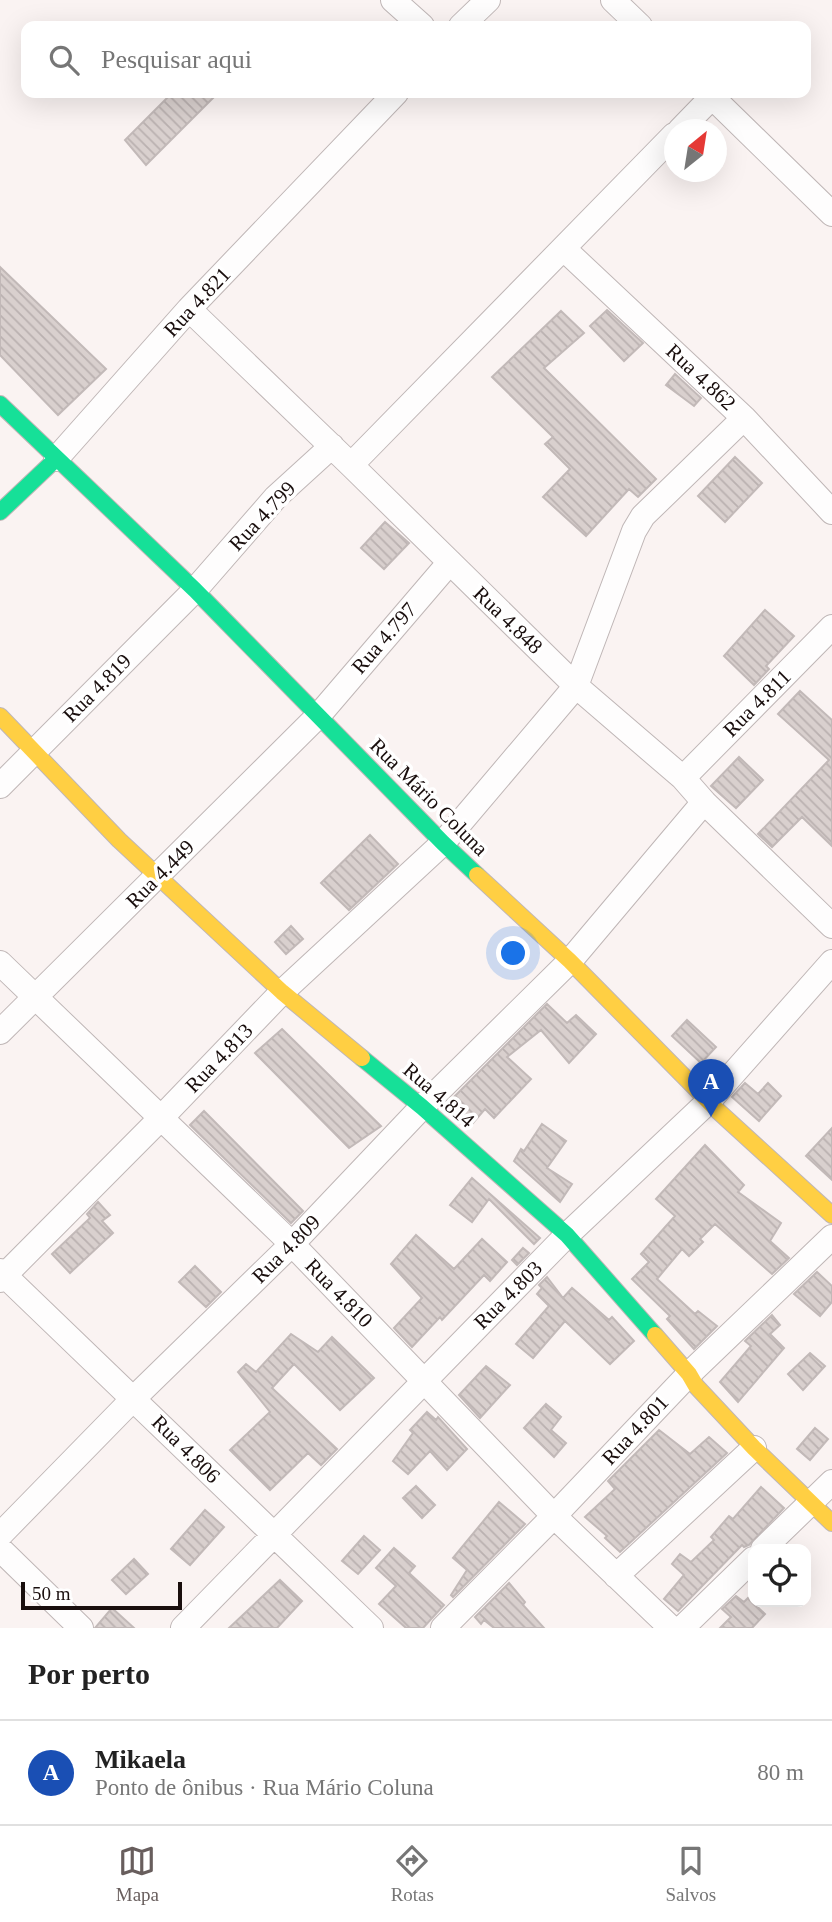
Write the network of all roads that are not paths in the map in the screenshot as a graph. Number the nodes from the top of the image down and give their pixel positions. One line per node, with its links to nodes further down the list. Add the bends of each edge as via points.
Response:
1 (393, 0): 4 (street)
2 (488, 0): 5 (street)
3 (613, 0): 6 (street)
4 (416, 21)
5 (466, 21)
6 (635, 21)
7 (391, 98): 14 (street, Rua 4.821)
8 (707, 98): 10 (street)
9 (713, 98): 12 (street)
10 (689, 119)
11 (664, 145): 13 (street)
12 (832, 214)
13 (564, 248): 16 (street, Rua 4.862); 19 (street)
14 (189, 309): 17 (street, Rua 4.848); 18 (street, Rua 4.821)
15 (0, 404): 18 (street, Rua Mário Coluna)
16 (744, 418): 21 (street, Rua 4.862); 25 (street, Rua 4.813, via 651,508 634,531)
17 (332, 446): 19 (street, Rua 4.848); 23 (street, Rua 4.799, via 276,497)
18 (56, 459): 20 (street, Rua 4.821); 23 (street, Rua Mário Coluna)
19 (351, 464): 22 (street, Rua 4.848)
20 (0, 512)
21 (832, 512)
22 (450, 562): 25 (street, Rua 4.848); 26 (street, Rua 4.797)
23 (195, 590): 26 (street, Rua Mário Coluna); 28 (street, Rua 4.819)
24 (832, 627): 29 (street, Rua 4.811)
25 (576, 686): 29 (street, Rua 4.848); 32 (street, Rua 4.813)
26 (319, 715): 32 (street, Rua Mário Coluna); 33 (street, Rua 4.449)
27 (0, 716): 28 (street, Rua 4.814)
28 (33, 751): 30 (street, Rua 4.819); 33 (street, Rua 4.814)
29 (683, 778): 31 (street, Rua 4.848)
30 (0, 786)
31 (704, 802): 34 (street, Rua 4.848); 35 (street, Rua 4.809)
32 (443, 843): 35 (street, Rua Mário Coluna); 38 (street, Rua 4.813)
33 (159, 875): 38 (street, Rua 4.814); 39 (street, Rua 4.449)
34 (832, 926)
35 (570, 961): 41 (street, Rua Mário Coluna); 42 (street, Rua 4.809)
36 (832, 962): 41 (street, Rua 4.803)
37 (0, 963): 39 (street, Rua 4.810)
38 (282, 992): 42 (street, Rua 4.814); 43 (street, Rua 4.813)
39 (36, 996): 40 (street, Rua 4.449); 43 (street, Rua 4.810)
40 (0, 1032)
41 (709, 1101): 44 (street, Rua Mário Coluna); 45 (street, Rua 4.803)
42 (422, 1107): 45 (street, Rua 4.814); 47 (street, Rua 4.809)
43 (160, 1119): 47 (street, Rua 4.810); 48 (street, Rua 4.813)
44 (832, 1215)
45 (567, 1236): 49 (street, Rua 4.814); 50 (street, Rua 4.803)
46 (832, 1237): 49 (street, Rua 4.801)
47 (292, 1244): 50 (street, Rua 4.810); 51 (street, Rua 4.809)
48 (2, 1275): 51 (street, Rua 4.806)
49 (689, 1374): 52 (street, Rua 4.814); 55 (street, Rua 4.801)
50 (423, 1380): 55 (street, Rua 4.810); 58 (street, Rua 4.803)
51 (134, 1398): 57 (street, Rua 4.809); 58 (street, Rua 4.806)
52 (754, 1447): 54 (street, Rua 4.814); 62 (street)
53 (832, 1482): 54 (street)
54 (810, 1503): 56 (street, Rua 4.814); 59 (street)
55 (554, 1516): 62 (street, Rua 4.810); 66 (street, Rua 4.801)
56 (832, 1523)
57 (0, 1535)
58 (273, 1536): 64 (street, Rua 4.803); 65 (street, Rua 4.806)
59 (768, 1544)
60 (0, 1549): 63 (street)
61 (748, 1564): 68 (street)
62 (616, 1576): 67 (street, Rua 4.810)
63 (81, 1628)
64 (183, 1628)
65 (371, 1628)
66 (443, 1628)
67 (671, 1628)
68 (682, 1628)

